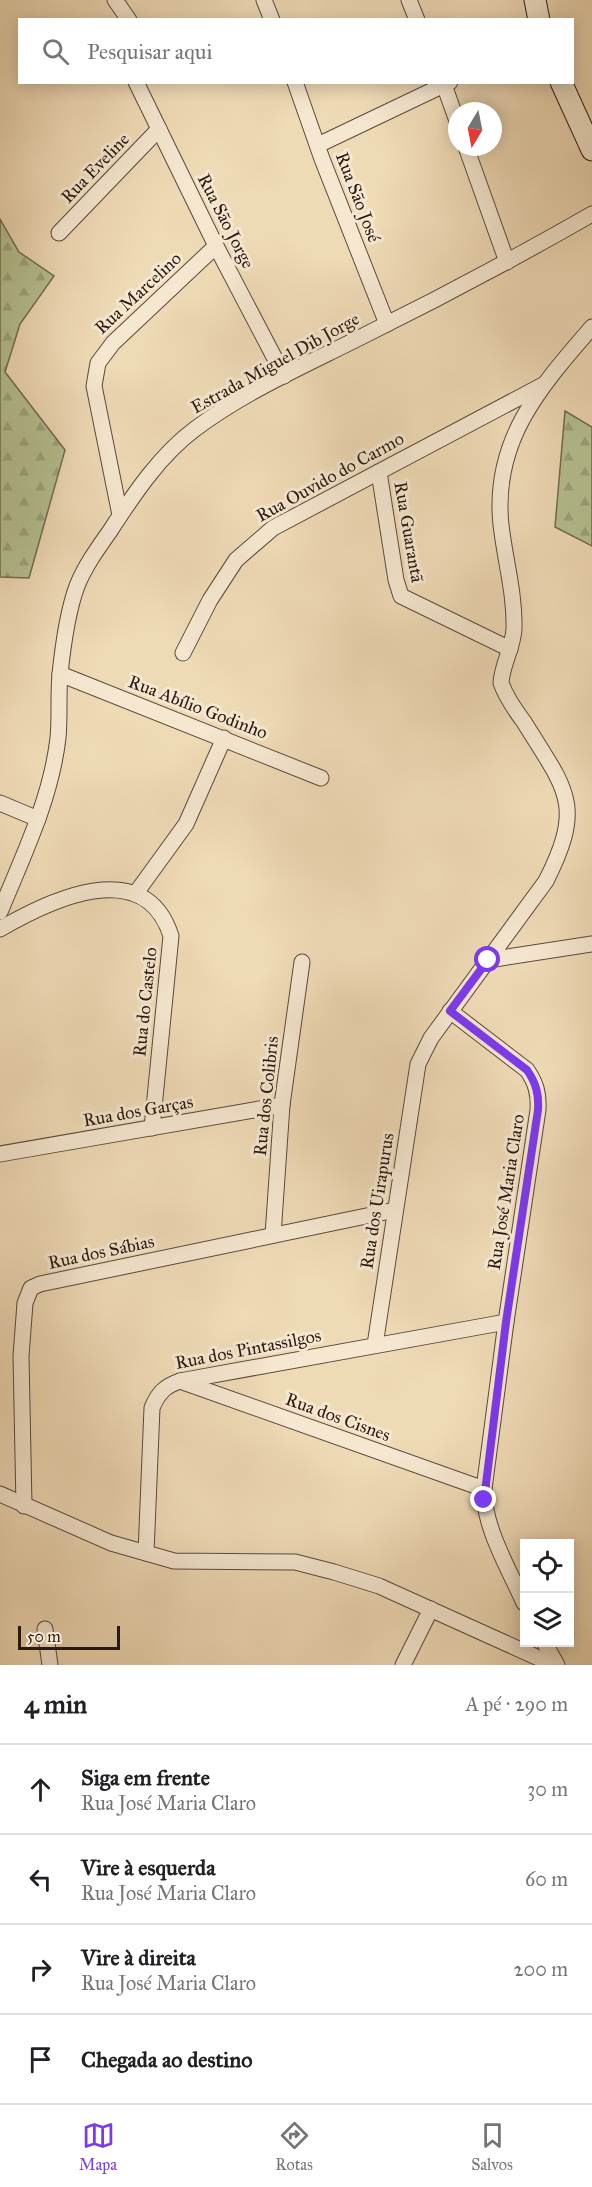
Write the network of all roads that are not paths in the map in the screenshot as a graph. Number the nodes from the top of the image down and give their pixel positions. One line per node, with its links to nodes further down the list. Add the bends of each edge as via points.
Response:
1 (115, 0): 5 (street)
2 (264, 0): 6 (street)
3 (409, 0): 7 (street)
4 (535, 0): 8 (street)
5 (128, 18)
6 (271, 18)
7 (416, 18)
8 (539, 18)
9 (137, 84): 15 (street, Rua São Jorge)
10 (296, 84): 16 (street, Rua São José)
11 (444, 84): 16 (street)
12 (446, 84): 14 (street)
13 (562, 84): 17 (street)
14 (452, 102)
15 (159, 129): 20 (street, Rua Eveline); 21 (street, Rua São Jorge)
16 (318, 144): 23 (street, Rua São José)
17 (592, 150)
18 (469, 156): 22 (street)
19 (592, 214): 22 (street, Estrada Miguel Dib Jorge)
20 (59, 233)
21 (216, 246): 25 (street, Rua São Jorge); 28 (street, Rua Marcelino, via 113,343 98,363 94,386)
22 (507, 262): 23 (street, Estrada Miguel Dib Jorge)
23 (387, 324): 25 (street, Estrada Miguel Dib Jorge)
24 (592, 327): 26 (street)
25 (284, 376): 28 (street, Estrada Miguel Dib Jorge, via 194,430 163,459)
26 (543, 385): 27 (street, Rua Ouvido do Carmo); 29 (street, via 510,445 504,468 501,524 511,579 514,628)
27 (379, 472): 29 (street, Rua Guarantã, via 398,590 404,598); 30 (street, Rua Ouvido do Carmo, via 273,528 252,545 236,560 210,600)
28 (120, 515): 31 (street, Estrada Miguel Dib Jorge, via 77,586)
29 (510, 650): 40 (street, via 501,682 558,776 568,800 568,817 557,859 546,881)
30 (183, 653)
31 (60, 674): 32 (street, Rua Abílio Godinho); 35 (street, Estrada Miguel Dib Jorge, via 58,738)
32 (224, 738): 33 (street, Rua Abílio Godinho); 36 (street, via 186,824)
33 (321, 777)
34 (0, 803): 35 (street)
35 (38, 819): 37 (street, Estrada Miguel Dib Jorge)
36 (136, 893): 38 (street, via 105,890 64,898); 44 (street, Rua do Castelo, via 156,908 167,922 171,936)
37 (0, 912)
38 (0, 928)
39 (592, 944): 40 (street)
40 (488, 960): 42 (street)
41 (302, 962): 43 (street, Rua dos Colibris)
42 (450, 1011): 46 (street, Rua dos Uirapurus, via 418,1064); 48 (street, Rua José Maria Claro, via 527,1070 539,1097)
43 (282, 1105): 44 (street, Rua dos Garças); 47 (street, Rua dos Colibris)
44 (152, 1128): 45 (street, Rua dos Garças)
45 (0, 1154)
46 (395, 1210): 47 (street, Rua dos Sábias); 49 (street, Rua dos Uirapurus)
47 (273, 1235): 53 (street, Rua dos Sábias, via 31,1288 25,1303 21,1356)
48 (506, 1322): 49 (street, Rua dos Pintassilgos); 51 (street, Rua José Maria Claro)
49 (375, 1345): 50 (street, Rua dos Pintassilgos)
50 (180, 1381): 51 (street, Rua dos Cisnes); 54 (street, Rua dos Pintassilgos, via 159,1393 152,1408)
51 (484, 1489): 55 (street, Rua José Maria Claro, via 488,1520)
52 (0, 1494): 53 (street)
53 (24, 1506): 54 (street, via 111,1543)
54 (146, 1553): 56 (street, via 174,1561 295,1562 379,1586)
55 (521, 1593)
56 (430, 1610): 60 (street); 61 (street)
57 (45, 1629): 59 (street)
58 (546, 1647): 61 (street)
59 (50, 1665)
60 (404, 1665)
61 (555, 1665)

